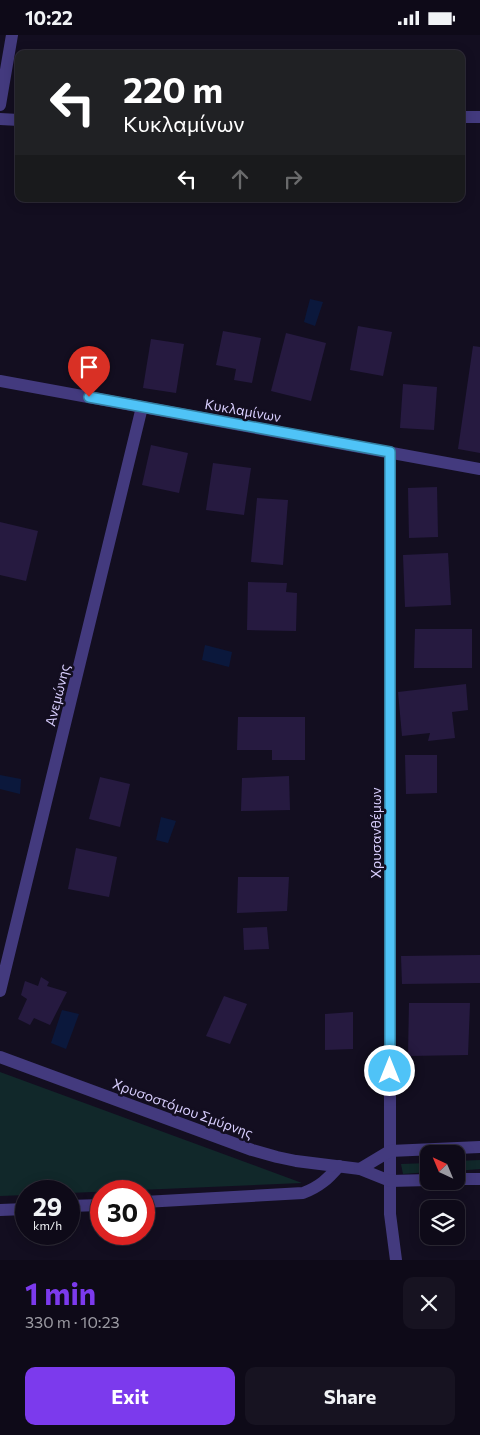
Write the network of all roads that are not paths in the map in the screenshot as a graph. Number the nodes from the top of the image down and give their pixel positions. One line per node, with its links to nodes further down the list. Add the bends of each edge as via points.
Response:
1 (12, 35): 2 (street)
2 (0, 105)
3 (465, 117): 4 (street)
4 (480, 117)
5 (0, 119): 6 (street)
6 (15, 120)
7 (0, 381): 8 (street, Κυκλαμίνων)
8 (142, 407): 9 (street, Κυκλαμίνων); 11 (street, Ανεμώνης)
9 (390, 452): 10 (street, Κυκλαμίνων); 14 (street, Χρυσανθέμων)
10 (480, 469)
11 (0, 991)
12 (0, 1057): 15 (street, Χρυσοστόμου Σμύρνης, via 252,1150)
13 (480, 1147): 14 (street)
14 (390, 1151): 16 (street); 20 (street, Χρυσανθέμων)
15 (339, 1166): 16 (street, Χρυσοστόμου Σμύρνης); 21 (street, via 316,1188 302,1193)
16 (360, 1169): 20 (street, Χρυσοστόμου Σμύρνης)
17 (465, 1179): 18 (street)
18 (480, 1179)
19 (420, 1180): 20 (street, Χρυσοστόμου Σμύρνης)
20 (390, 1181): 24 (street, Χρυσανθέμων)
21 (155, 1201)
22 (15, 1209): 23 (street)
23 (0, 1210)
24 (396, 1260)

